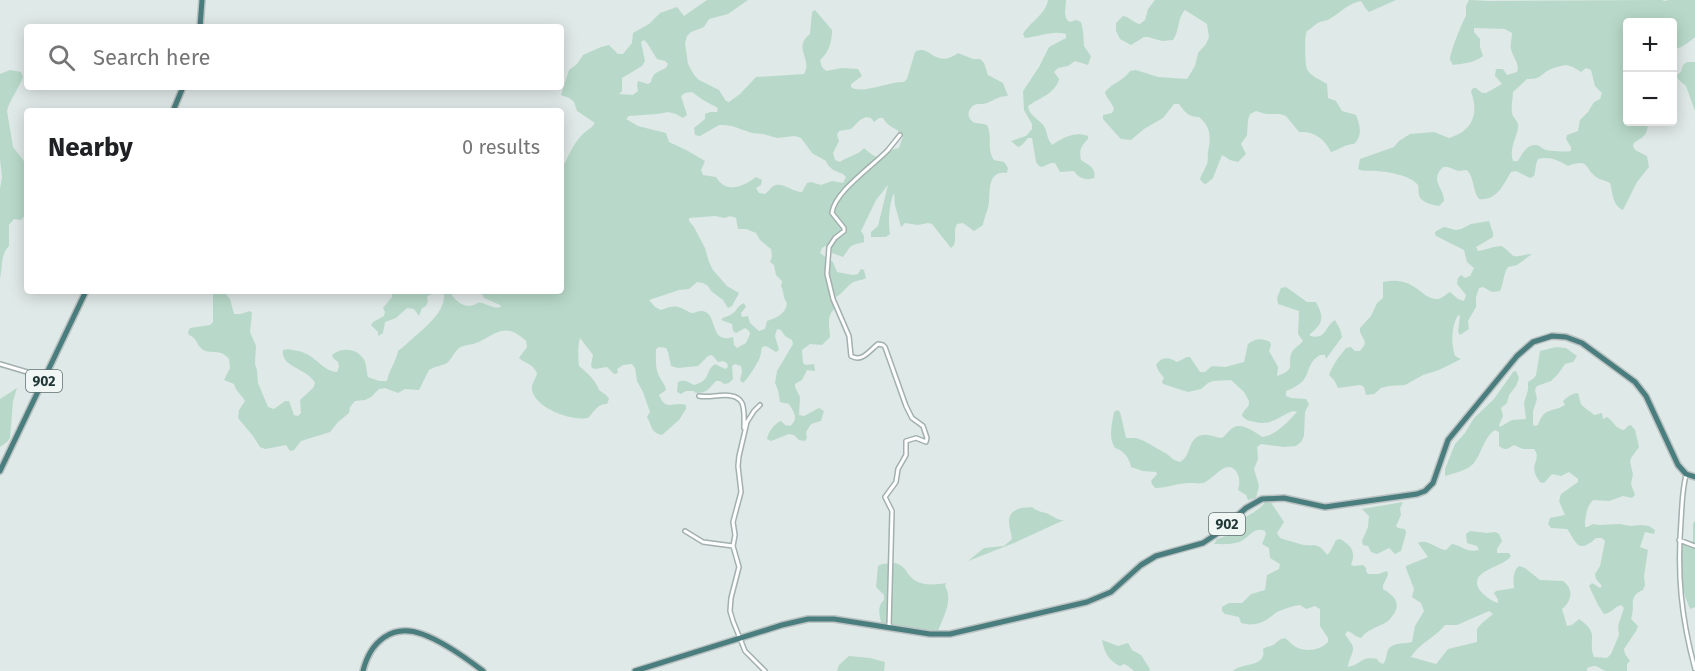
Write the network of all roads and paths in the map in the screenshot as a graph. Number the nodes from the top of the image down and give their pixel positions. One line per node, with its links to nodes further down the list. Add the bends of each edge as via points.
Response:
1 (202, 0): 2 (highway)
2 (200, 24)
3 (182, 90): 4 (highway)
4 (174, 108)
5 (900, 135): 19 (street, via 835,204 832,213 844,230 829,247 827,270 852,356 861,358 879,344 885,347 911,416 922,426 927,438 925,442 916,438 906,441 906,455 896,482 885,497 892,509)
6 (85, 294): 8 (highway, 902)
7 (0, 364): 8 (street)
8 (46, 378): 12 (highway, 902)
9 (699, 396): 11 (street, via 737,398 742,404)
10 (760, 405): 11 (street)
11 (744, 430): 17 (street, via 738,461 741,492)
12 (0, 471)
13 (1686, 474): 14 (highway); 16 (street); 19 (highway, 902, via 1635,382 1582,343 1566,337 1547,337 1521,351 1453,435 1433,483 1421,493 1324,507 1284,498 1262,499 1203,543 1151,559 1099,598 958,633)
14 (1695, 477)
15 (685, 531): 17 (street, via 703,542)
16 (1679, 540): 18 (street); 21 (street, via 1683,617)
17 (733, 546): 20 (street, via 739,567 730,611)
18 (1695, 546)
19 (889, 627): 20 (highway, 902, via 816,618)
20 (740, 639): 24 (highway, 902); 25 (street, via 745,651)
21 (1695, 669)
22 (363, 671): 23 (highway, via 380,640 401,631 423,634)
23 (483, 671)
24 (635, 671)
25 (765, 671)

